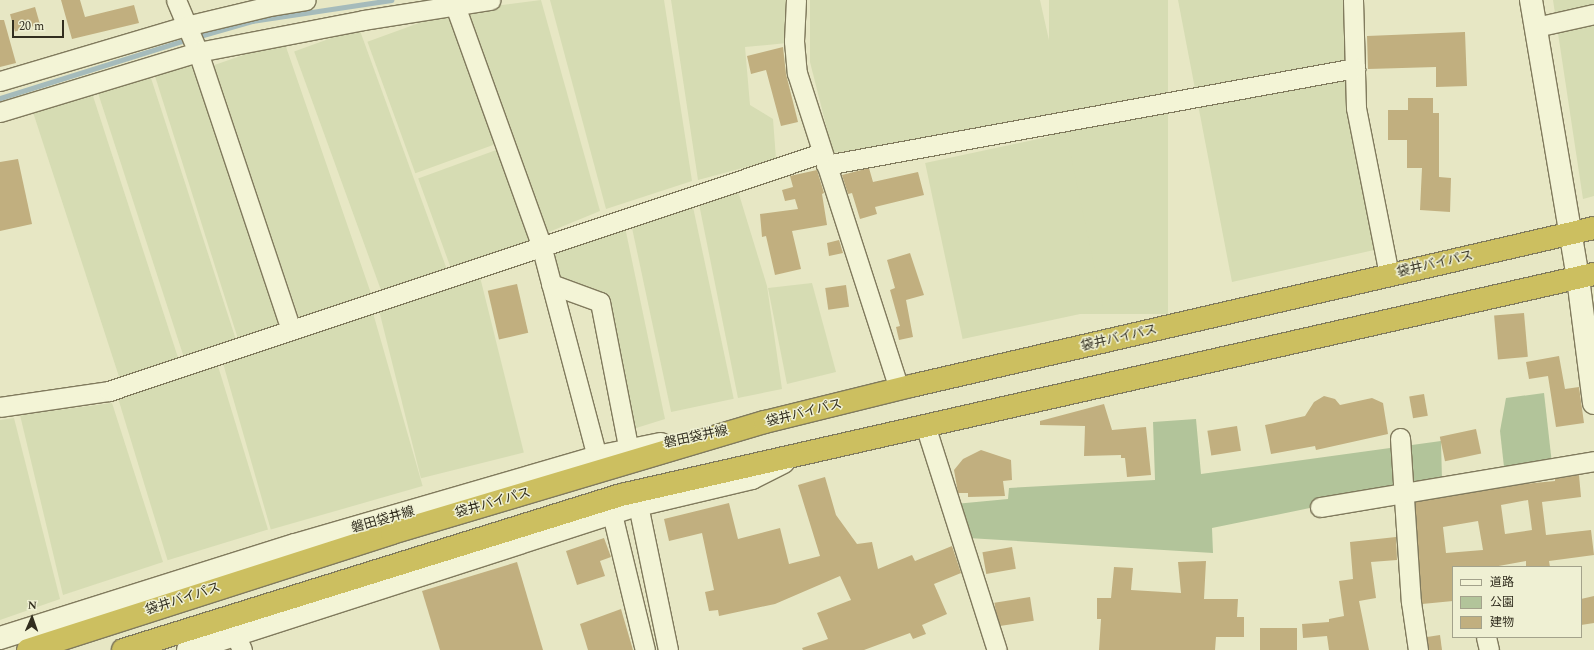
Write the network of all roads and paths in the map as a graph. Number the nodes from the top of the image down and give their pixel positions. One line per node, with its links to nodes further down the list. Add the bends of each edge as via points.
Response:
1 (176, 0): 10 (street)
2 (306, 0): 10 (street, via 269,6)
3 (490, 0): 7 (street)
4 (796, 0): 14 (street, via 794,41 797,74)
5 (1353, 0): 11 (street)
6 (1531, 0): 9 (main road)
7 (454, 2): 10 (street); 17 (street)
8 (1594, 14): 9 (street)
9 (1536, 27): 16 (main road)
10 (192, 39): 12 (street); 13 (street); 21 (street)
11 (1354, 68): 14 (street); 18 (street, via 1356,108)
12 (0, 81)
13 (0, 112)
14 (824, 159): 17 (street); 22 (street)
15 (1594, 228): 16 (highway, 袋井バイパス)
16 (1569, 233): 18 (highway, 袋井バイパス); 19 (main road)
17 (541, 245): 20 (street); 21 (street)
18 (1389, 275): 22 (highway, 袋井バイパス)
19 (1586, 276): 23 (main road); 26 (highway)
20 (551, 284): 28 (street, via 600,302); 30 (street)
21 (291, 330): 24 (street, via 109,392)
22 (900, 389): 25 (highway, 袋井バイパス)
23 (1594, 403)
24 (0, 407)
25 (770, 421): 28 (main road, 磐田袋井線); 39 (highway, 袋井バイパス, via 392,533)
26 (925, 424): 29 (highway); 44 (street)
27 (1400, 438): 32 (street)
28 (629, 451): 30 (main road, 磐田袋井線)
29 (800, 453): 33 (main road, via 752,478); 40 (highway, via 621,495)
30 (597, 457): 36 (main road, 磐田袋井線, via 295,546)
31 (1594, 461): 32 (street)
32 (1404, 493): 34 (street); 45 (street, via 1411,602)
33 (638, 505): 35 (main road); 43 (street)
34 (1320, 507)
35 (612, 514): 38 (main road); 42 (street)
36 (0, 638)
37 (1486, 638): 46 (street)
38 (239, 642): 41 (main road)
39 (28, 650)
40 (123, 650)
41 (188, 650)
42 (645, 650)
43 (668, 650)
44 (997, 650)
45 (1418, 650)
46 (1488, 650)

